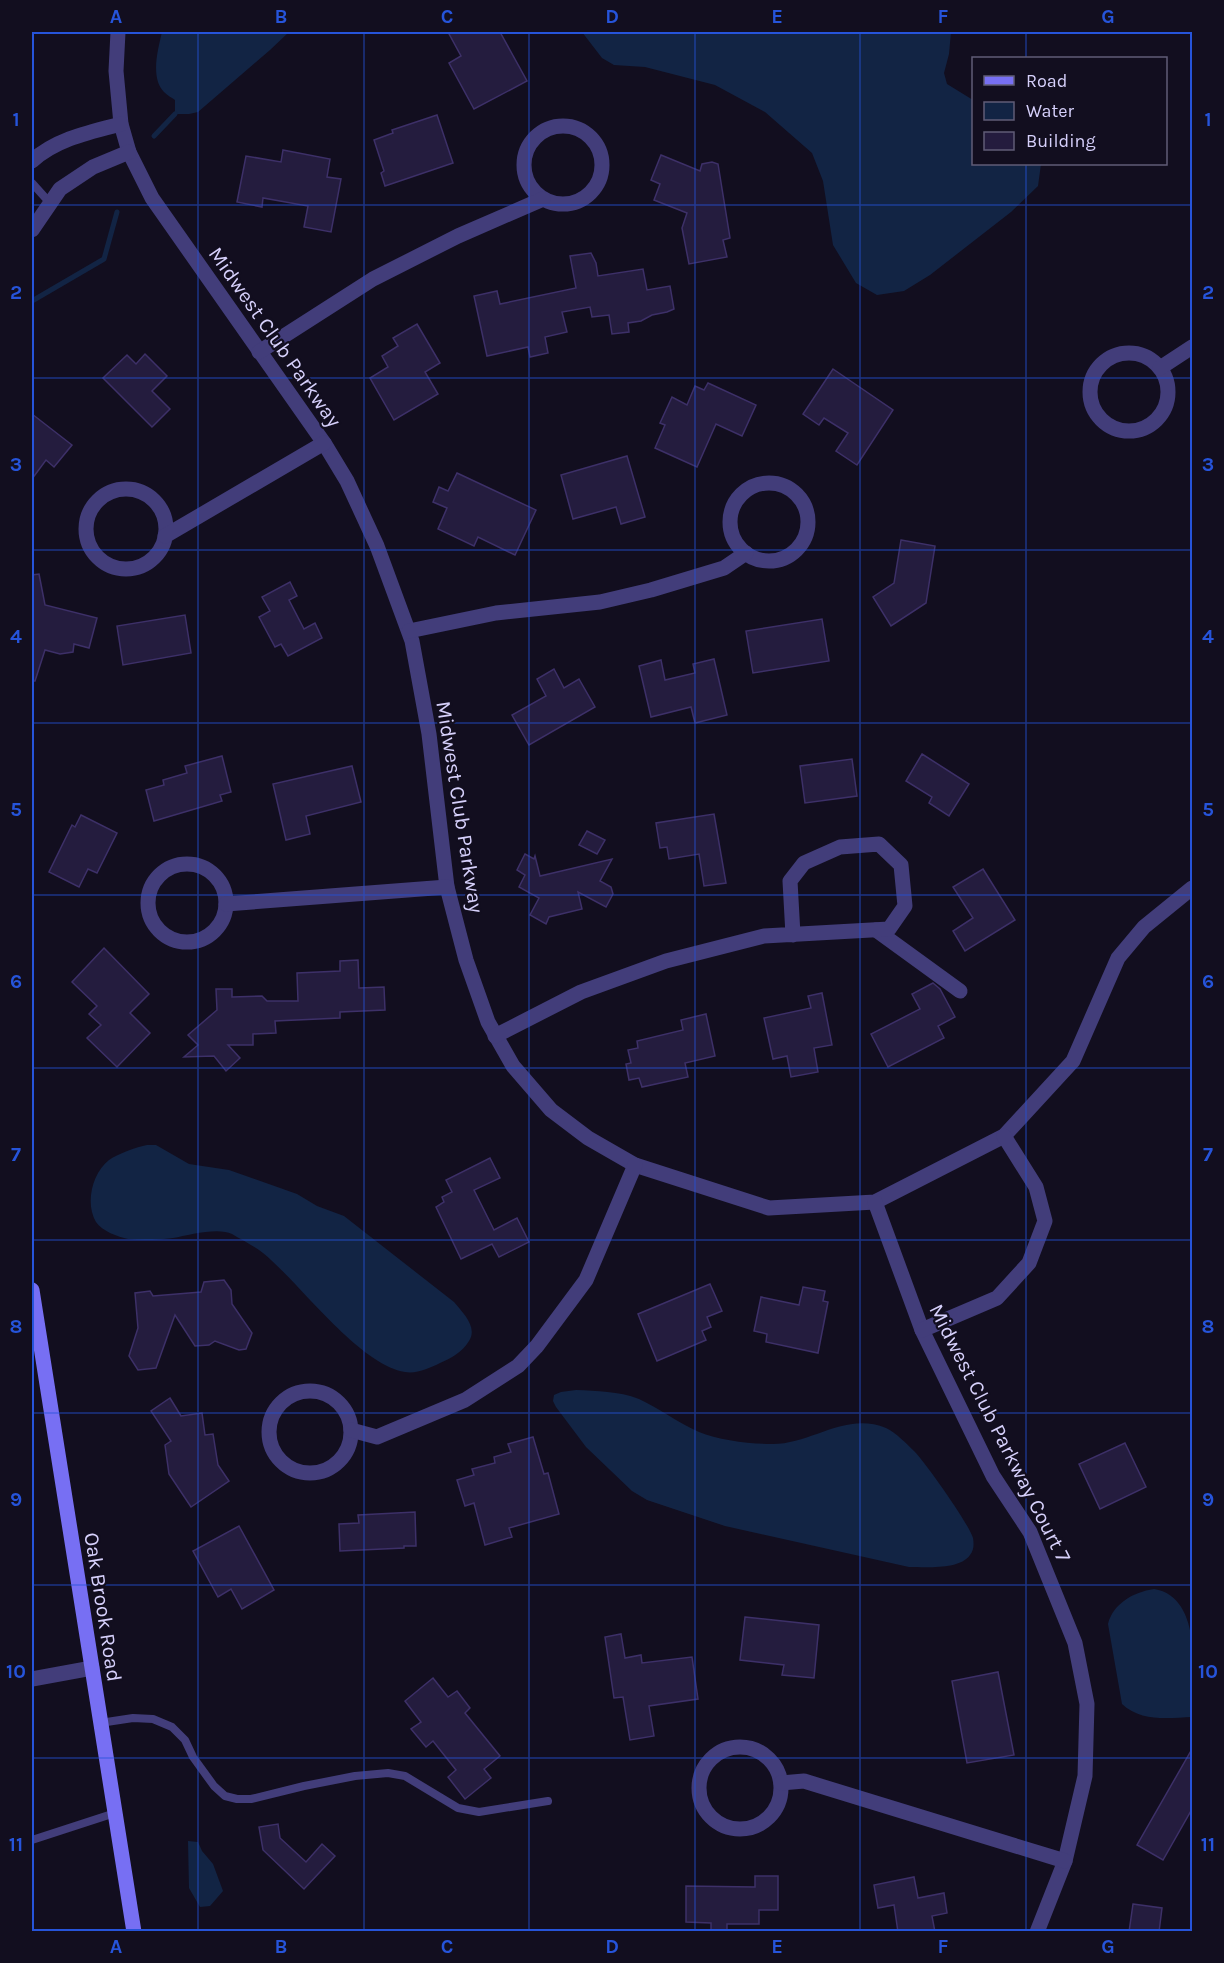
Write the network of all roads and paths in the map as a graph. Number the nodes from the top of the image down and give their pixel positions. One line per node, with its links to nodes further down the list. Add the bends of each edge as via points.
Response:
1 (118, 32): 2 (street, Midwest Club Parkway, via 116,71)
2 (121, 124): 3 (street, Midwest Club Parkway); 4 (street, via 81,134 42,152)
3 (129, 152): 7 (street, via 93,167 60,189); 10 (street, Midwest Club Parkway, via 152,198)
4 (32, 161)
5 (32, 183): 7 (lane)
6 (543, 199): 6 (street, via 567,204 583,198 596,185 601,160 590,136 579,129 553,127 541,132 525,153 526,179); 10 (street, via 373,279)
7 (50, 203): 8 (street)
8 (32, 230)
9 (1192, 347): 11 (street)
10 (259, 352): 12 (street, Midwest Club Parkway)
11 (1160, 368): 11 (street, via 1150,359 1125,353 1101,365 1090,389 1097,415 1117,430 1129,432 1152,424 1167,404 1166,379)
12 (324, 443): 13 (street); 15 (street, Midwest Club Parkway, via 347,481 377,546)
13 (165, 536): 13 (street, via 155,557 135,569 123,570 101,561 93,553 88,542 87,517 103,496 115,490 141,492 161,510)
14 (746, 553): 14 (street, via 771,561 795,552 808,530 804,503 796,493 786,486 761,483 739,496 730,520 737,544); 15 (street, via 724,568 641,593 600,602 496,613)
15 (409, 631): 16 (street, Midwest Club Parkway, via 429,734)
16 (447, 887): 18 (street); 22 (street, Midwest Club Parkway, via 466,960)
17 (1192, 888): 23 (street, Midwest Club Parkway, via 1144,927 1118,958 1073,1060)
18 (226, 904): 18 (street, via 217,928 194,941 168,937 151,917 148,904 156,880 175,866 187,864 205,868 219,880)
19 (876, 930): 20 (street); 20 (street, via 889,929 905,906 901,865 879,844 840,847 804,863 790,881); 21 (street)
20 (793, 935): 22 (street, via 764,936 666,961 581,992)
21 (960, 992)
22 (495, 1036): 24 (street, Midwest Club Parkway, via 513,1066 551,1110 588,1138)
23 (1004, 1136): 25 (street, Midwest Club Parkway); 27 (street, via 1036,1187 1045,1221 1029,1263 997,1298)
24 (635, 1165): 25 (street, Midwest Club Parkway, via 769,1208); 28 (street, via 586,1280 518,1366 465,1400 377,1437)
25 (875, 1202): 27 (street, Midwest Club Parkway Court 7)
26 (32, 1290): 29 (main road, Oak Brook Road)
27 (922, 1330): 36 (street, Midwest Club Parkway Court 7, via 993,1476 1030,1532 1076,1643 1087,1704 1085,1776)
28 (351, 1430): 28 (street, via 343,1457 320,1472 292,1470 273,1450 269,1437 275,1412 291,1396 302,1392 325,1394 335,1400 343,1408)
29 (92, 1668): 30 (street); 31 (main road, Oak Brook Road)
30 (32, 1679)
31 (100, 1723): 33 (lane, via 153,1719 172,1727 185,1740 214,1786 225,1796 237,1799 388,1773 405,1776 458,1808 479,1812); 34 (main road, Oak Brook Road)
32 (781, 1783): 32 (street, via 777,1770 759,1751 733,1748 710,1761 703,1772 701,1798 716,1821 741,1829 767,1820 780,1796); 36 (street, via 804,1781)
33 (548, 1801)
34 (115, 1813): 35 (lane); 37 (main road, Oak Brook Road)
35 (32, 1840)
36 (1065, 1861): 38 (street, Midwest Club Parkway Court 7)
37 (134, 1932)
38 (1037, 1932)

